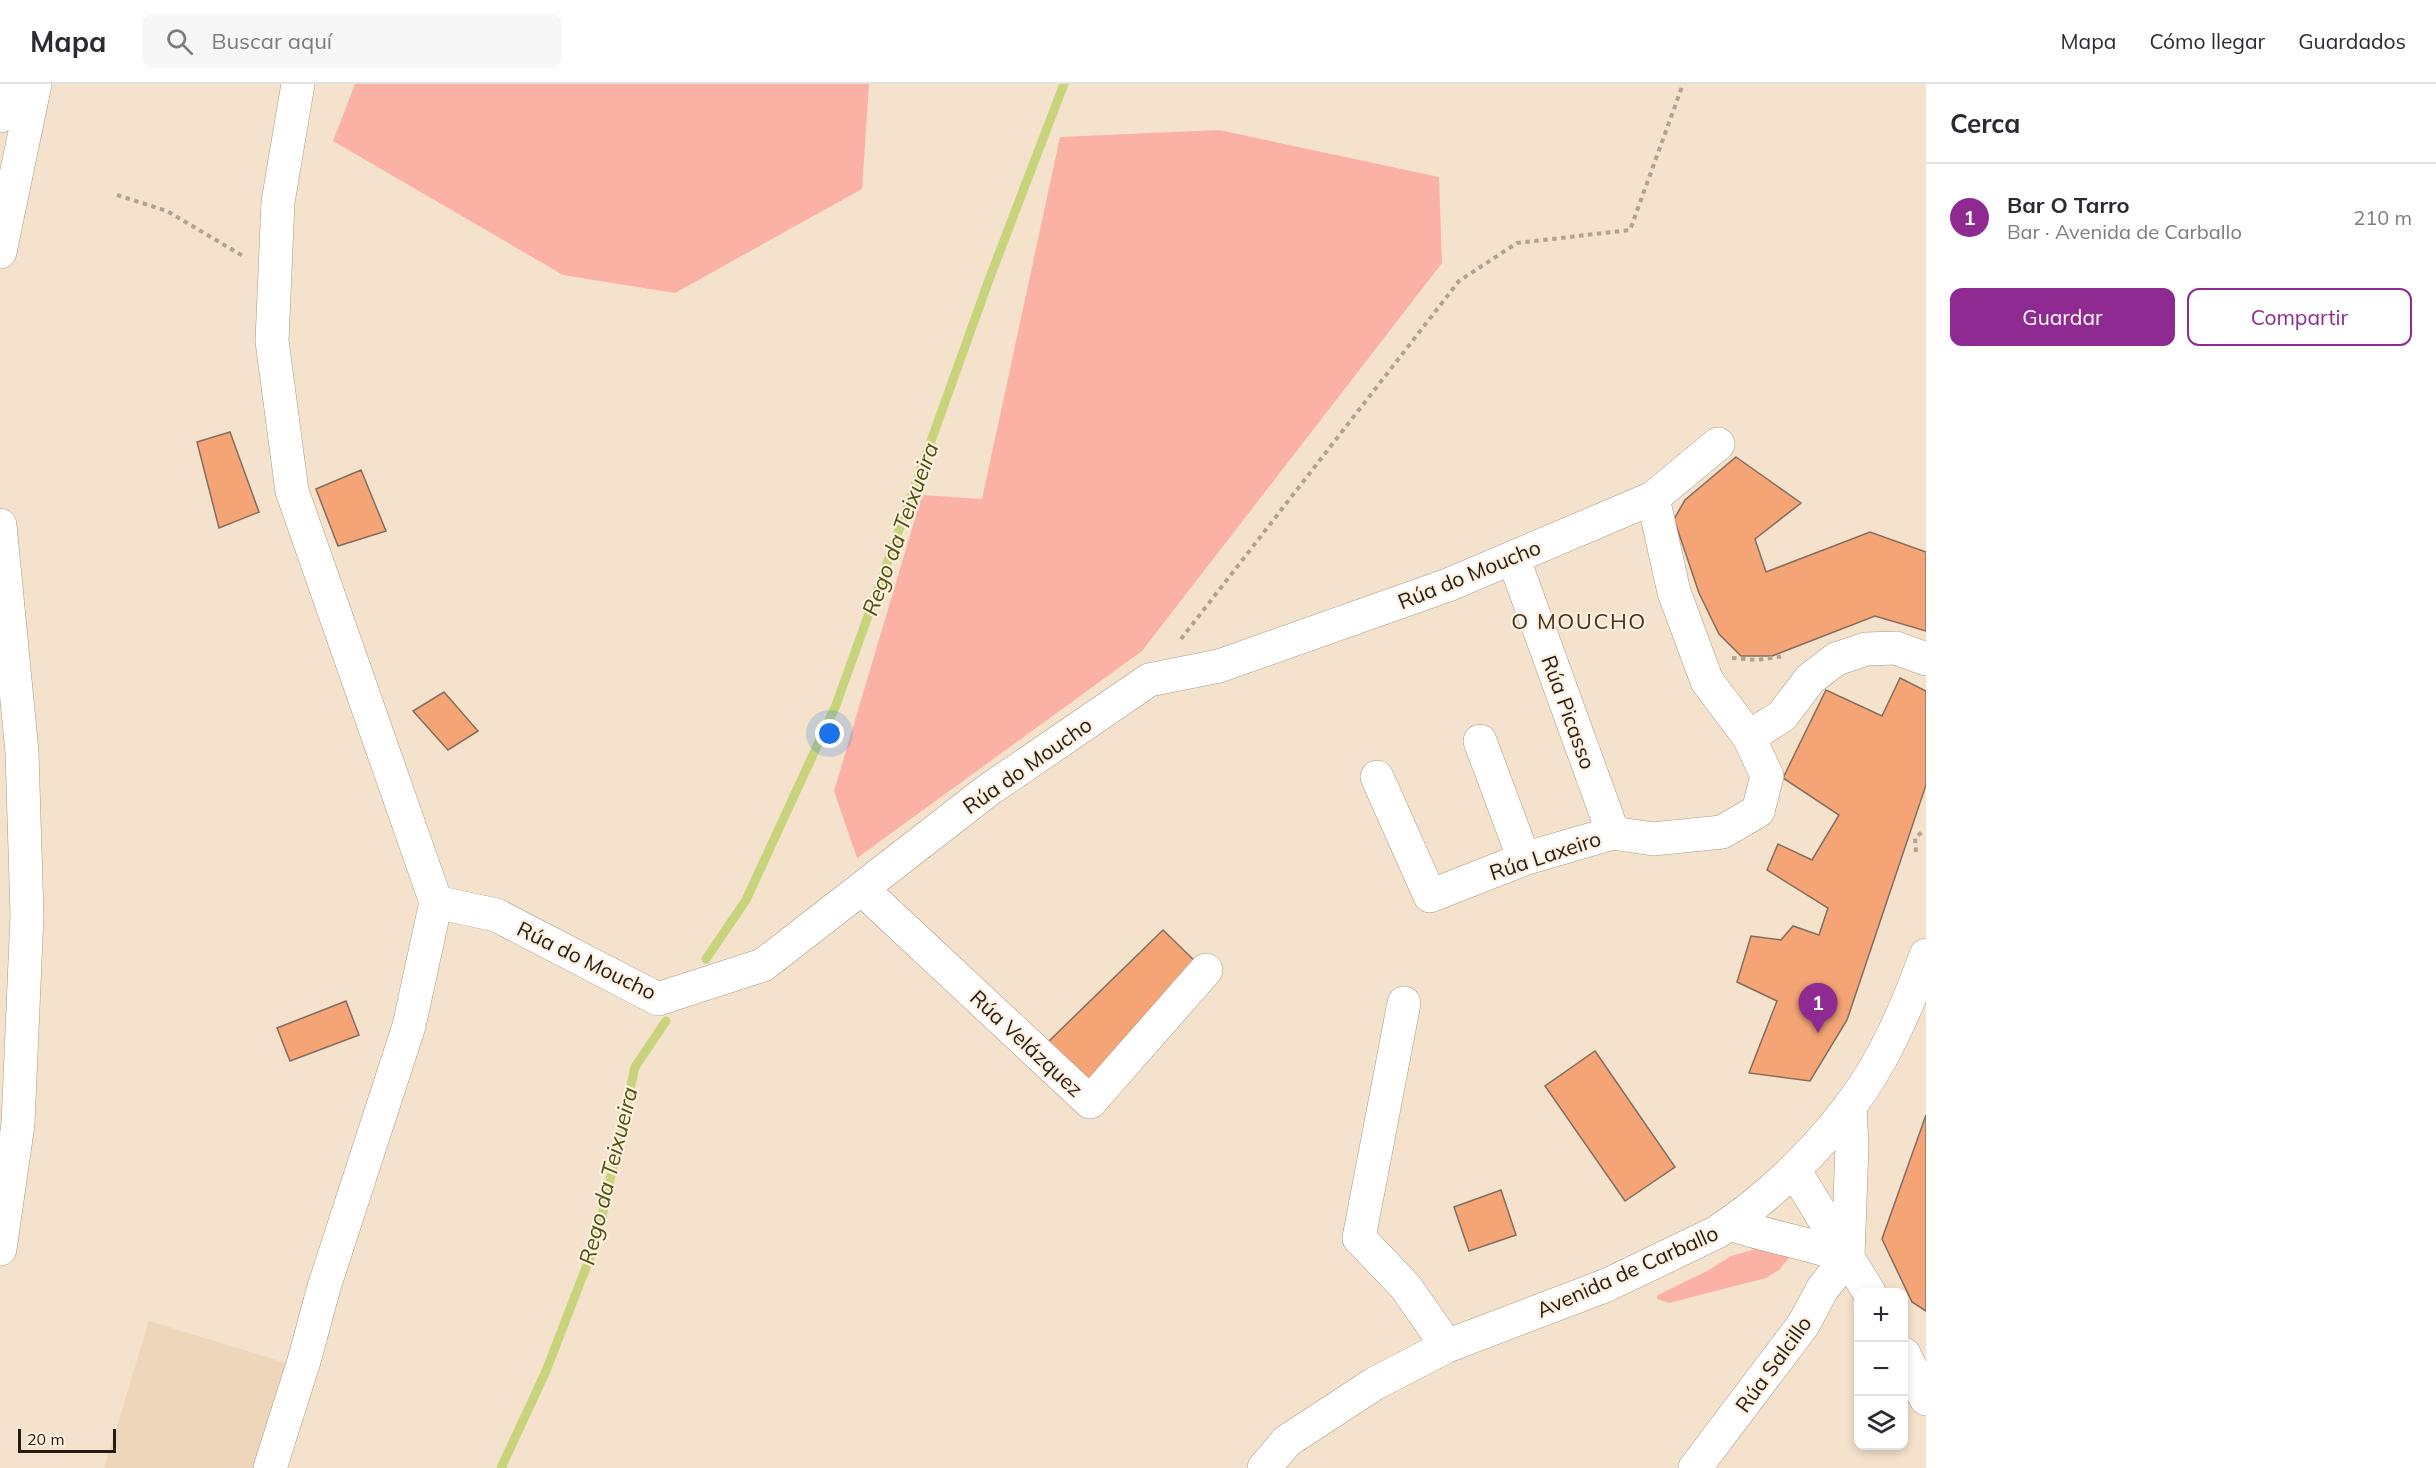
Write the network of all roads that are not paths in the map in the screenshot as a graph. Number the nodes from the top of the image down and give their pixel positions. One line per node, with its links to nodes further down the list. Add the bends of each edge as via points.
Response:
1 (11, 84): 4 (main road)
2 (35, 84): 5 (main road)
3 (298, 84): 17 (main road, via 278,202 272,340 292,491)
4 (0, 116)
5 (0, 252)
6 (1718, 444): 7 (main road, Rúa do Moucho)
7 (1653, 498): 9 (main road, Rúa do Moucho); 11 (main road, via 1674,592 1707,681)
8 (0, 525): 24 (main road, via 22,752 27,915 18,1124)
9 (1513, 557): 14 (main road, Rúa Picasso); 16 (main road, Rúa do Moucho, via 1448,585 1219,666 1149,680 987,791)
10 (1926, 659): 11 (main road, via 1896,648 1866,649 1836,659 1810,679 1782,716)
11 (1749, 737): 14 (main road, Rúa Laxeiro, via 1767,776 1758,810 1722,832 1653,840)
12 (1480, 741): 15 (main road)
13 (1377, 777): 15 (main road, Rúa Laxeiro, via 1430,896)
14 (1612, 833): 15 (main road, Rúa Laxeiro)
15 (1524, 859)
16 (862, 889): 17 (main road, Rúa do Moucho, via 763,965 658,999 496,915); 19 (main road, Rúa Velázquez, via 1090,1102)
17 (436, 902): 30 (main road, via 409,1026)
18 (1926, 955): 21 (main road, Avenida de Carballo, via 1887,1045)
19 (1206, 970)
20 (1404, 1003): 27 (main road, via 1359,1238 1405,1286)
21 (1850, 1107): 22 (main road, Avenida de Carballo); 25 (main road)
22 (1794, 1170): 23 (main road, Avenida de Carballo); 25 (main road)
23 (1730, 1224): 25 (main road); 27 (main road, Avenida de Carballo, via 1607,1285)
24 (0, 1249)
25 (1848, 1257): 26 (main road); 32 (main road, Rúa Salcillo, via 1823,1288 1803,1325)
26 (1866, 1288)
27 (1447, 1346): 31 (main road, Avenida de Carballo, via 1374,1384 1287,1441)
28 (1912, 1359): 29 (main road)
29 (1926, 1400)
30 (270, 1468)
31 (1264, 1468)
32 (1695, 1468)

